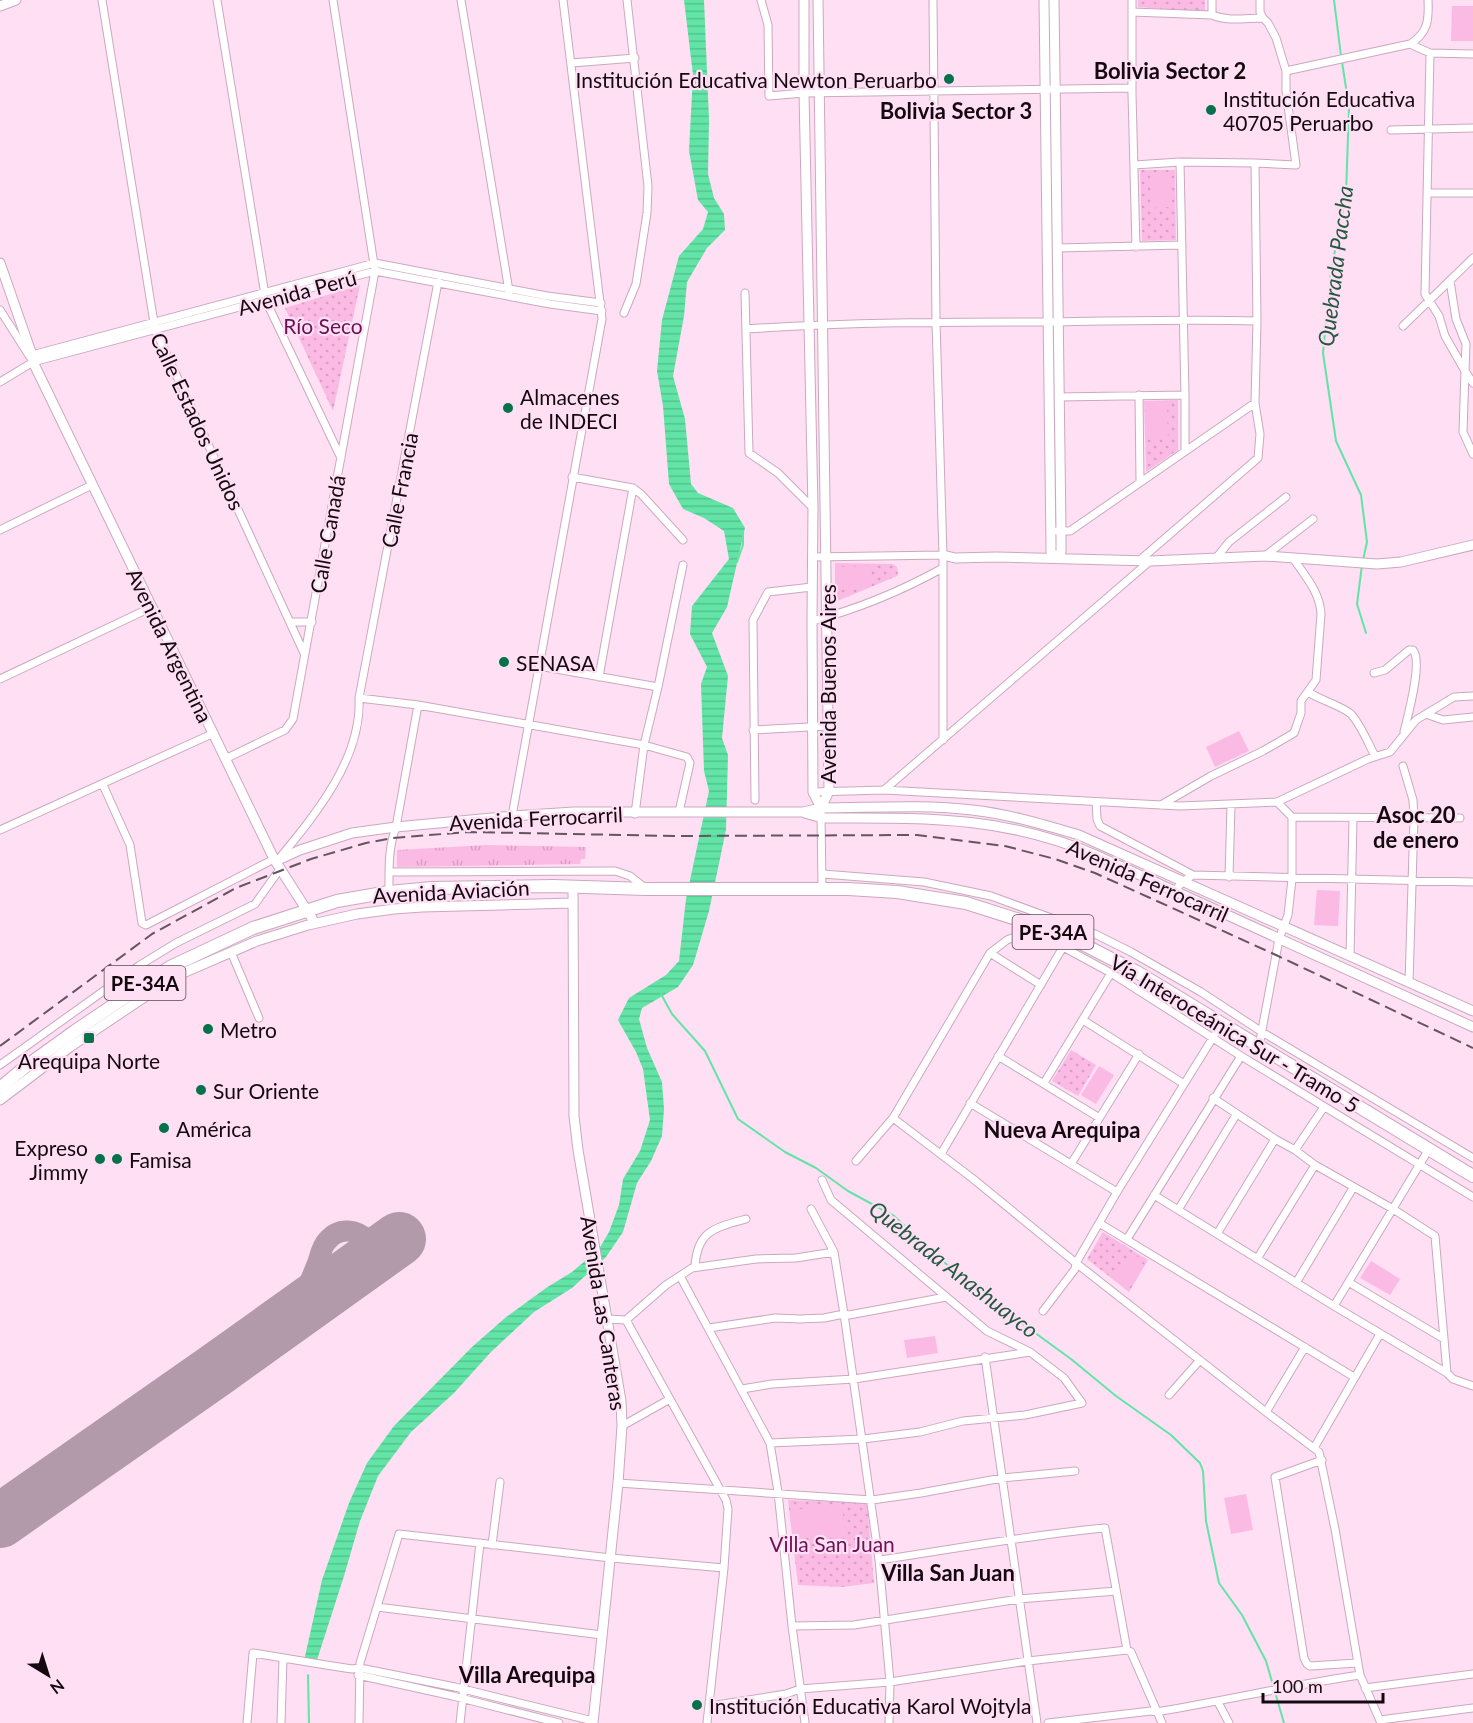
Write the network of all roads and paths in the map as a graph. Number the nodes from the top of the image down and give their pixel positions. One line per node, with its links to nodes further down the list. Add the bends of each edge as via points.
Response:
1 (16, 0): 18 (street)
2 (102, 0): 61 (street, Calle Estados Unidos)
3 (217, 0): 51 (street)
4 (333, 0): 46 (street, Calle Canadá)
5 (461, 0): 49 (street)
6 (563, 0): 26 (street)
7 (627, 0): 25 (street)
8 (761, 0): 31 (street, via 768,25 769,96)
9 (804, 0): 31 (street, Avenida Buenos Aires)
10 (818, 0): 32 (street, Avenida Buenos Aires)
11 (933, 0): 30 (street)
12 (1044, 0): 29 (street)
13 (1054, 0): 29 (street)
14 (1132, 0): 19 (street)
15 (1212, 0): 20 (street)
16 (1260, 0): 21 (street)
17 (1428, 0): 22 (street, via 1427,26)
18 (0, 6)
19 (1132, 12): 20 (street); 28 (street)
20 (1212, 15): 21 (street)
21 (1263, 18): 27 (street, via 1276,38)
22 (1410, 44): 23 (street); 27 (street)
23 (1430, 53): 24 (street); 33 (street)
24 (1473, 54)
25 (634, 58): 26 (street); 55 (street, via 648,186 636,284)
26 (572, 63): 53 (street)
27 (1286, 71): 37 (street, via 1296,165)
28 (1132, 88): 29 (street); 38 (street)
29 (1050, 91): 30 (street); 43 (street); 59 (street)
30 (934, 92): 32 (street); 58 (street)
31 (804, 93): 32 (street); 62 (street, Avenida Buenos Aires)
32 (819, 93): 60 (street, Avenida Buenos Aires)
33 (1427, 128): 34 (street); 35 (street); 40 (street)
34 (1473, 128)
35 (1391, 130)
36 (1180, 162): 37 (street); 38 (street); 41 (street)
37 (1255, 163): 57 (street)
38 (1134, 165): 42 (street)
39 (1473, 193): 40 (street)
40 (1427, 194): 52 (street, via 1425,294)
41 (1182, 245): 42 (street); 56 (street)
42 (1136, 247): 43 (street)
43 (1057, 248): 59 (street)
44 (1473, 258): 47 (street)
45 (0, 263): 65 (street, Avenida Argentina)
46 (375, 267): 48 (street, Avenida Perú); 49 (street, Avenida Perú); 51 (street, Avenida Perú); 75 (street, Calle Canadá)
47 (1450, 281): 52 (street); 66 (street, via 1456,319 1466,344)
48 (438, 282): 49 (street, Avenida Perú); 112 (street, Calle Francia)
49 (510, 292): 53 (street, Avenida Perú, via 589,310)
50 (745, 293): 64 (street)
51 (266, 298): 61 (street, Avenida Perú); 75 (street)
52 (1429, 302): 63 (street); 66 (street)
53 (601, 307): 76 (street, via 602,319)
54 (0, 310): 65 (street)
55 (624, 313)
56 (1184, 319): 57 (street); 59 (street); 70 (street)
57 (1257, 321): 72 (street)
58 (936, 322): 59 (street); 60 (street); 88 (street)
59 (1053, 322): 71 (street); 85 (street)
60 (823, 324): 62 (street); 89 (street, Avenida Buenos Aires)
61 (154, 325): 65 (street, Avenida Perú); 102 (street, Calle Estados Unidos)
62 (808, 325): 64 (street); 81 (street, Avenida Buenos Aires)
63 (1402, 326)
64 (747, 329): 81 (street, via 749,453 778,473)
65 (33, 358): 67 (street, Avenida Perú); 78 (street, Avenida Argentina)
66 (1465, 371): 68 (street); 74 (street, via 1463,432)
67 (0, 382)
68 (1473, 383)
69 (1139, 395): 70 (street); 71 (street); 77 (street)
70 (1185, 395): 73 (street)
71 (1059, 397): 84 (street)
72 (1255, 403): 73 (street); 95 (street, via 1260,434 1258,458)
73 (1185, 450): 77 (street)
74 (1473, 454)
75 (341, 458): 103 (street, Calle Canadá)
76 (572, 477): 79 (street); 105 (street)
77 (1140, 482): 84 (street, via 1070,531)
78 (92, 485): 83 (street); 99 (street, Avenida Argentina)
79 (633, 488): 86 (street); 107 (street)
80 (1286, 497): 92 (street, via 1229,542)
81 (813, 508): 91 (street, Avenida Buenos Aires)
82 (1313, 519): 90 (street)
83 (0, 530)
84 (1061, 531): 85 (street); 93 (street, via 1061,552)
85 (1051, 532): 93 (street, via 1051,552)
86 (683, 540)
87 (1473, 545): 94 (street, via 1377,564)
88 (943, 555): 89 (street); 93 (street); 97 (street)
89 (827, 556): 91 (street); 100 (street, Avenida Buenos Aires)
90 (1264, 556): 92 (street); 94 (street)
91 (812, 557): 98 (street, Avenida Buenos Aires)
92 (1217, 557): 95 (street)
93 (1056, 558): 95 (street)
94 (1293, 558): 110 (street, via 1320,604 1316,680)
95 (1145, 560): 124 (street)
96 (683, 565): 109 (street)
97 (941, 569): 100 (street, via 875,602); 124 (street)
98 (812, 586): 101 (street, Avenida Buenos Aires); 121 (street, via 768,592 753,620)
99 (152, 607): 108 (street); 122 (street, Avenida Argentina)
100 (826, 617): 101 (street); 119 (street, Avenida Buenos Aires)
101 (812, 621): 120 (street, Avenida Buenos Aires)
102 (291, 622): 103 (street); 104 (street, Calle Estados Unidos)
103 (312, 622): 104 (street, Calle Canadá)
104 (304, 653): 127 (street, Calle Canadá, via 290,725)
105 (539, 666): 107 (street); 118 (street)
106 (1374, 672): 123 (street, via 1385,670 1409,650 1416,652 1418,664)
107 (599, 677): 109 (street)
108 (0, 679)
109 (658, 687): 125 (street)
110 (1308, 692): 126 (street, via 1352,716); 136 (street, via 1301,701 1294,733)
111 (1473, 696): 116 (street, via 1455,697)
112 (360, 698): 113 (street); 115 (street, Calle Francia)
113 (374, 700): 114 (street); 115 (street)
114 (418, 705): 118 (street); 146 (street)
115 (360, 712): 148 (street, Calle Francia, via 352,744 335,782)
116 (1426, 714): 117 (street, via 1443,720); 123 (street)
117 (1473, 717)
118 (527, 726): 125 (street); 141 (street)
119 (828, 726): 120 (street); 131 (street, Avenida Buenos Aires)
120 (813, 727): 121 (street); 132 (street, Avenida Buenos Aires)
121 (753, 730): 133 (street)
122 (214, 733): 127 (street, Avenida Argentina); 129 (street)
123 (1403, 735): 126 (street, via 1390,752)
124 (943, 740): 130 (street)
125 (644, 745): 138 (street, via 690,759); 140 (street)
126 (1375, 756): 135 (street)
127 (225, 759): 148 (street, Avenida Argentina)
128 (1403, 766): 145 (street)
129 (103, 785): 147 (street); 148 (street, via 130,845 142,923 146,925)
130 (884, 790): 131 (street); 134 (street)
131 (829, 791): 132 (street); 139 (street, Avenida Buenos Aires)
132 (813, 792): 139 (street, Avenida Buenos Aires)
133 (755, 800)
134 (1096, 802): 136 (street); 152 (street, via 1100,826)
135 (1277, 802): 137 (street); 142 (street)
136 (1161, 805): 137 (street)
137 (1231, 806): 153 (street)
138 (679, 812): 139 (street, Avenida Ferrocarril); 140 (street, Avenida Ferrocarril)
139 (821, 813): 151 (street); 157 (street, Avenida Ferrocarril, via 936,807 1023,818 1079,835); 163 (street, Avenida Ferrocarril, via 979,822 1020,830 1079,848)
140 (635, 814): 141 (street, Avenida Ferrocarril)
141 (512, 816): 146 (street, Avenida Ferrocarril)
142 (1292, 818): 144 (street); 154 (street)
143 (1460, 818): 145 (street)
144 (1353, 819): 145 (street); 156 (street)
145 (1414, 819): 155 (street)
146 (396, 827): 148 (street, Avenida Ferrocarril, via 352,833 300,850); 150 (street)
147 (0, 830)
148 (277, 863): 166 (street, Avenida Argentina); 189 (street, Calle Francia, via 255,904 140,965)
149 (585, 870): 150 (street); 159 (street); 161 (street, via 615,871 630,876)
150 (389, 872): 164 (street)
151 (822, 874): 160 (street); 183 (street, via 924,882 991,896 1095,934 1131,952)
152 (1194, 875): 153 (street); 157 (street)
153 (1229, 877): 154 (street)
154 (1292, 879): 156 (street); 168 (street)
155 (1413, 879): 156 (street); 158 (street); 176 (street)
156 (1352, 880): 173 (street)
157 (1182, 882): 163 (street); 168 (street, Avenida Ferrocarril)
158 (1473, 882)
159 (573, 887): 161 (highway, Avenida Aviación / PE-34A); 164 (highway, Avenida Aviación / PE-34A); 165 (street, Avenida Las Canteras)
160 (822, 888): 162 (highway, Vía Interoceánica Sur - Tramo 5 / PE-34A); 181 (highway, Vía Interoceánica Sur - Tramo 5 / PE-34A, via 919,895 1009,916 1105,954)
161 (645, 889): 162 (highway, Avenida Aviación / PE-34A)
162 (666, 889)
163 (1174, 891): 169 (street, Avenida Ferrocarril)
164 (389, 892): 166 (highway, Avenida Aviación / PE-34A)
165 (573, 903): 167 (street, via 422,907); 233 (street, Avenida Las Canteras, via 574,1116)
166 (308, 909): 167 (street, Avenida Argentina); 174 (highway, Avenida Aviación / PE-34A, via 253,928)
167 (315, 923): 171 (street)
168 (1284, 927): 169 (street); 173 (street, Avenida Ferrocarril)
169 (1279, 939): 182 (street, Avenida Ferrocarril); 183 (street)
170 (1063, 947): 172 (street, via 1020,935); 175 (street); 177 (street)
171 (231, 952): 174 (street); 179 (street)
172 (990, 953): 177 (street); 199 (street)
173 (1350, 956): 176 (street, Avenida Ferrocarril)
174 (184, 966): 192 (highway, Avenida Aviación / PE-34A, via 75,1030 25,1067)
175 (1111, 973): 180 (street); 184 (street)
176 (1409, 983): 178 (street, Avenida Ferrocarril)
177 (1041, 985): 187 (street)
178 (1473, 1011)
179 (259, 1018)
180 (1083, 1020): 186 (street); 190 (street)
181 (1222, 1023): 184 (street); 185 (highway, Vía Interoceánica Sur - Tramo 5 / PE-34A)
182 (1473, 1027)
183 (1262, 1032): 185 (street); 204 (street)
184 (1213, 1037): 188 (street); 191 (street)
185 (1259, 1046): 201 (highway, Vía Interoceánica Sur - Tramo 5 / PE-34A)
186 (1139, 1054): 191 (street); 198 (street)
187 (998, 1056): 190 (street); 195 (street)
188 (1241, 1056): 193 (street); 196 (street)
189 (0, 1065)
190 (1044, 1083): 198 (street)
191 (1184, 1084): 212 (street)
192 (6, 1087): 194 (street)
193 (1213, 1098): 197 (street); 213 (street)
194 (0, 1100)
195 (970, 1102): 203 (street); 206 (street)
196 (1324, 1107): 202 (street); 208 (street)
197 (1236, 1115): 200 (street); 217 (street)
198 (1098, 1117): 206 (street)
199 (893, 1118): 203 (street); 205 (street)
200 (1275, 1139): 202 (street); 220 (street)
201 (1429, 1149): 208 (street); 209 (highway, Vía Interoceánica Sur - Tramo 5 / PE-34A)
202 (1295, 1150): 207 (street)
203 (941, 1154): 224 (street)
204 (1473, 1158)
205 (856, 1161)
206 (1071, 1164): 212 (street)
207 (1315, 1165): 211 (street); 223 (street)
208 (1420, 1165): 214 (street); 216 (street)
209 (1473, 1176)
210 (822, 1180): 229 (street, via 831,1200)
211 (1353, 1188): 216 (street); 227 (street)
212 (1117, 1192): 219 (street)
213 (1154, 1195): 217 (street); 221 (street)
214 (1473, 1197)
215 (811, 1209): 222 (street)
216 (1393, 1209): 228 (street); 237 (street, via 1435,1236)
217 (1178, 1210): 220 (street)
218 (746, 1219): 225 (street, via 705,1235 696,1252)
219 (1099, 1223): 221 (street); 224 (street)
220 (1217, 1234): 223 (street)
221 (1127, 1239): 238 (street)
222 (834, 1252): 225 (street); 232 (street)
223 (1257, 1258): 227 (street)
224 (1076, 1263): 231 (street); 241 (street)
225 (695, 1268): 226 (street)
226 (680, 1276): 234 (street); 235 (street)
227 (1296, 1283): 230 (street)
228 (1350, 1283): 230 (street); 237 (street)
229 (945, 1297): 232 (street); 239 (street, via 987,1331)
230 (1334, 1306): 236 (street)
231 (1043, 1311)
232 (844, 1314): 235 (street, via 749,1320); 244 (street)
233 (608, 1319): 234 (street); 251 (street, Avenida Las Canteras)
234 (626, 1320): 248 (street)
235 (709, 1328): 246 (street)
236 (1380, 1334): 242 (street); 243 (street)
237 (1444, 1339): 242 (street)
238 (1305, 1347): 243 (street); 249 (street)
239 (1030, 1352): 240 (street); 250 (street, via 1064,1378 1082,1403)
240 (985, 1357): 244 (street); 250 (street)
241 (1200, 1360): 247 (street); 249 (street)
242 (1447, 1373): 245 (street)
243 (1354, 1377): 254 (street)
244 (854, 1379): 246 (street); 252 (street)
245 (1473, 1386)
246 (742, 1389): 253 (street)
247 (1169, 1395)
248 (670, 1399): 251 (street); 260 (street)
249 (1266, 1412): 254 (street)
250 (992, 1418): 252 (street); 257 (street)
251 (622, 1426): 259 (street, Avenida Las Canteras)
252 (863, 1439): 253 (street); 262 (street)
253 (770, 1443): 261 (street)
254 (1314, 1448): 255 (street)
255 (1322, 1460): 279 (street); 279 (street, via 1275,1477 1304,1658 1310,1666)
256 (1075, 1471): 257 (street)
257 (1002, 1478): 262 (street); 263 (street)
258 (500, 1482): 265 (street)
259 (618, 1483): 260 (street); 266 (street, Avenida Las Canteras)
260 (721, 1491): 261 (street); 268 (street, via 728,1509)
261 (778, 1492): 262 (street); 274 (street)
262 (872, 1500): 267 (street)
263 (1010, 1538): 267 (street); 269 (street, via 1105,1528); 270 (street)
264 (480, 1543): 265 (street); 271 (street, via 399,1534); 272 (street)
265 (492, 1545): 266 (street)
266 (612, 1558): 268 (street); 275 (street, Avenida Las Canteras)
267 (879, 1560): 273 (street)
268 (724, 1568): 291 (street)
269 (1116, 1591): 270 (street); 276 (street)
270 (1019, 1599): 273 (street); 278 (street)
271 (377, 1607): 272 (street); 280 (street)
272 (471, 1620): 275 (street); 287 (street)
273 (885, 1621): 274 (street); 284 (street)
274 (792, 1626): 286 (street)
275 (602, 1635): 296 (street, Avenida Las Canteras)
276 (1127, 1650): 278 (street); 293 (street)
277 (283, 1658): 280 (street); 299 (street, via 253,1653); 300 (street)
278 (1028, 1661): 284 (street); 309 (street)
279 (1357, 1663): 282 (street)
280 (356, 1668): 283 (street); 287 (street)
281 (1473, 1674): 285 (street)
282 (1360, 1675): 285 (street); 289 (street)
283 (360, 1676): 288 (street); 301 (street)
284 (891, 1682): 286 (street); 308 (street)
285 (1365, 1688): 298 (street)
286 (800, 1689): 291 (street); 307 (street)
287 (464, 1690): 288 (street); 290 (street)
288 (463, 1699): 294 (street); 302 (street)
289 (1218, 1702): 293 (street); 312 (street)
290 (526, 1706): 294 (street); 296 (street)
291 (710, 1706): 306 (street)
292 (1473, 1708): 298 (street)
293 (1156, 1712): 295 (street); 311 (street)
294 (526, 1714): 303 (street); 304 (street)
295 (1113, 1720): 297 (street)
296 (593, 1722): 305 (street)
297 (1070, 1722): 310 (street)
298 (1381, 1722)
299 (247, 1723)
300 (281, 1723)
301 (359, 1723)
302 (460, 1723)
303 (525, 1723)
304 (559, 1723)
305 (604, 1723)
306 (707, 1723)
307 (805, 1723)
308 (889, 1723)
309 (1037, 1723)
310 (1048, 1723)
311 (1162, 1723)
312 (1229, 1723)

